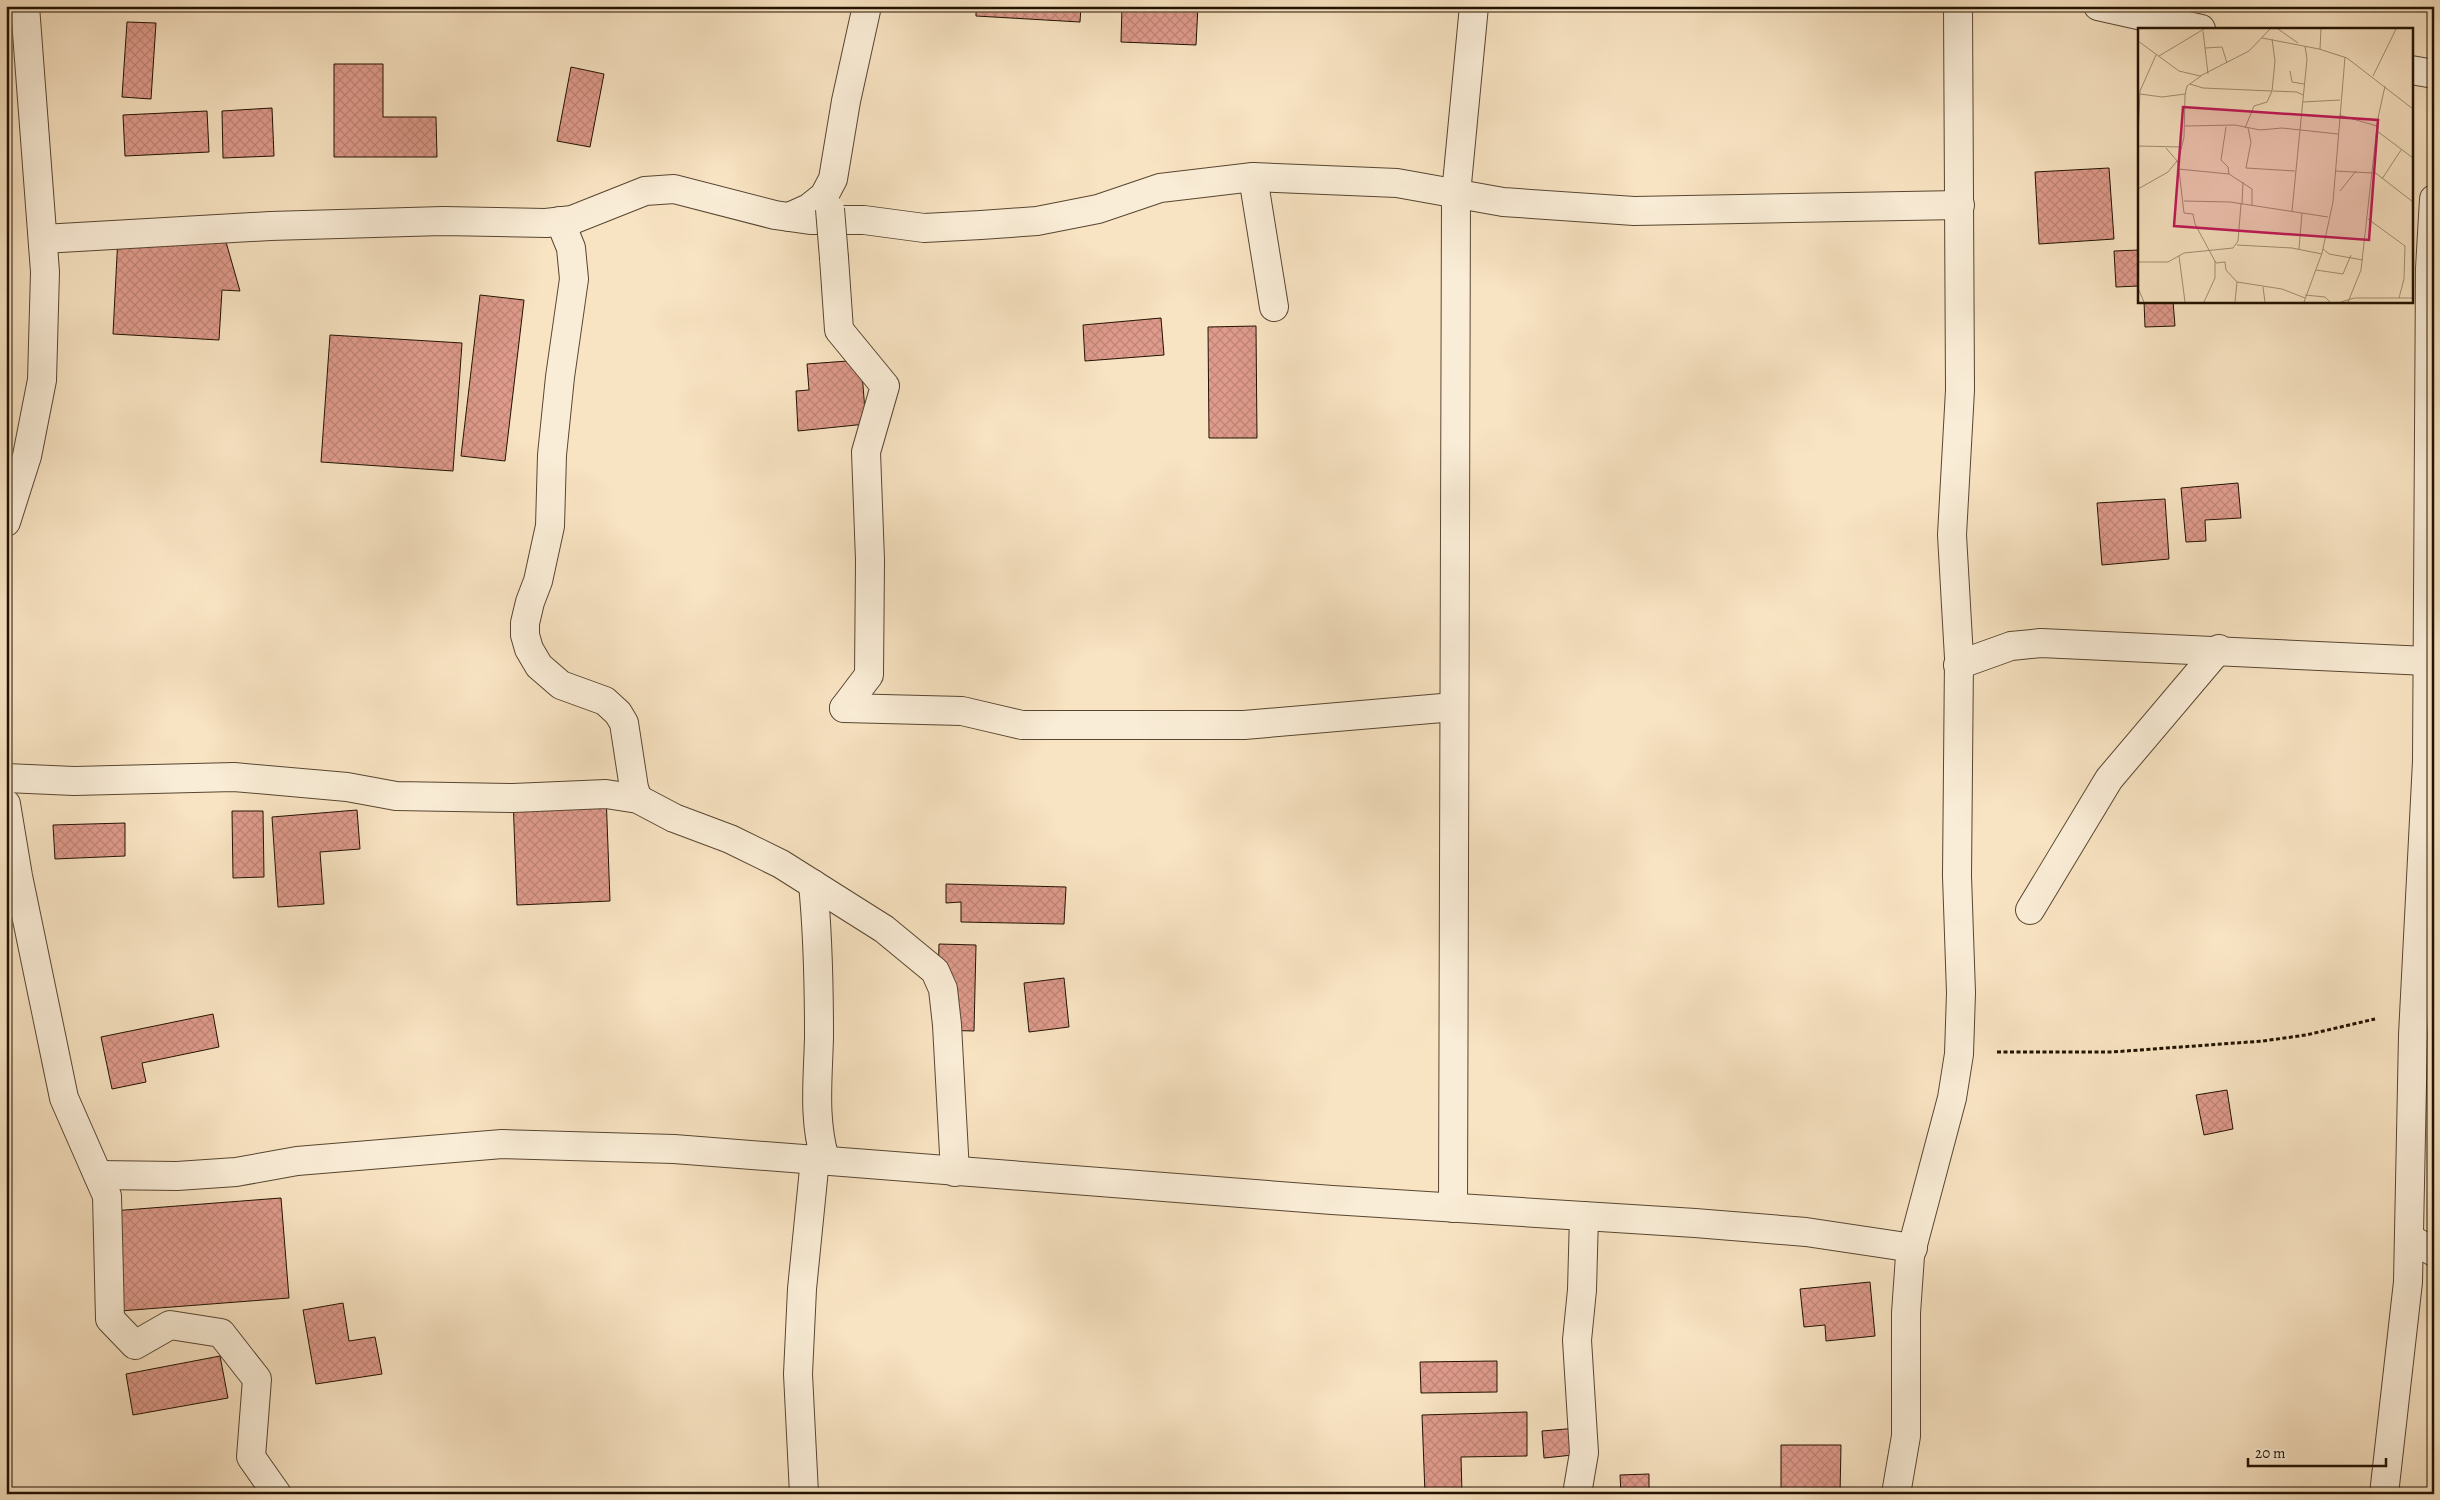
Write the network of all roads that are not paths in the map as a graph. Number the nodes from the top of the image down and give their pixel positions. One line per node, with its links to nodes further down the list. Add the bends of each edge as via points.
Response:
1 (25, 6): 17 (street)
2 (867, 6): 15 (street, via 833,179 824,196 809,208)
3 (1474, 6): 10 (street)
4 (1958, 6): 12 (street)
5 (2098, 6): 6 (street)
6 (2197, 28)
7 (2412, 70): 8 (street)
8 (2434, 74)
9 (1253, 176): 10 (street, via 1397,183); 15 (street, via 1160,188 1098,209 1037,221 924,228 864,220); 19 (street)
10 (1456, 194): 12 (street, via 1503,202 1634,211); 24 (street)
11 (2434, 199): 21 (street, via 2430,268)
12 (1960, 205): 23 (street, via 1960,390 1952,535)
13 (830, 209): 24 (street, bridge, via 839,330 885,386 866,452 870,560 869,674 844,708 962,711 1022,726 1225,725)
14 (593, 210): 15 (street, via 645,191 674,189); 16 (street, via 572,220); 18 (street, via 589,231)
15 (789, 217)
16 (560, 221): 17 (street, via 280,226); 18 (street, via 571,248)
17 (42, 239): 20 (street, via 45,272 42,380 27,456)
18 (573, 265): 26 (street, via 574,279 552,455 550,526 525,623 525,635 540,666 561,685 605,701 618,713 624,723)
19 (1274, 307)
20 (9, 508)
21 (2430, 643): 22 (street, via 2280,655); 35 (street)
22 (2219, 649): 23 (street, via 2041,643 2011,646); 29 (street, via 2109,779)
23 (1958, 665): 36 (street, via 1959,1054 1952,1098)
24 (1454, 707): 33 (street)
25 (6, 778): 26 (street, via 74,781 234,777 347,787 396,796 513,798 606,794)
26 (638, 799): 28 (street, via 674,818 730,839)
27 (6, 804): 32 (street, via 64,1098)
28 (813, 884): 30 (street, via 817,926 816,1112); 31 (street, via 884,929 935,971 943,989 947,1025)
29 (2030, 910)
30 (820, 1159): 31 (street); 32 (street, via 674,1149 502,1144 297,1160 236,1172 177,1176); 39 (street, via 802,1289 798,1374)
31 (955, 1172): 33 (street)
32 (98, 1175): 38 (street, via 107,1196 110,1319 135,1345 170,1325 221,1333 257,1380 251,1457)
33 (1453, 1208): 34 (street)
34 (1584, 1216): 36 (street, via 1806,1232); 40 (street, via 1577,1340 1584,1453)
35 (2409, 1238): 37 (street); 42 (street, via 2408,1282)
36 (1913, 1248): 41 (street, via 1906,1313 1906,1436)
37 (2434, 1252)
38 (277, 1494)
39 (804, 1494)
40 (1577, 1494)
41 (1896, 1494)
42 (2384, 1494)

